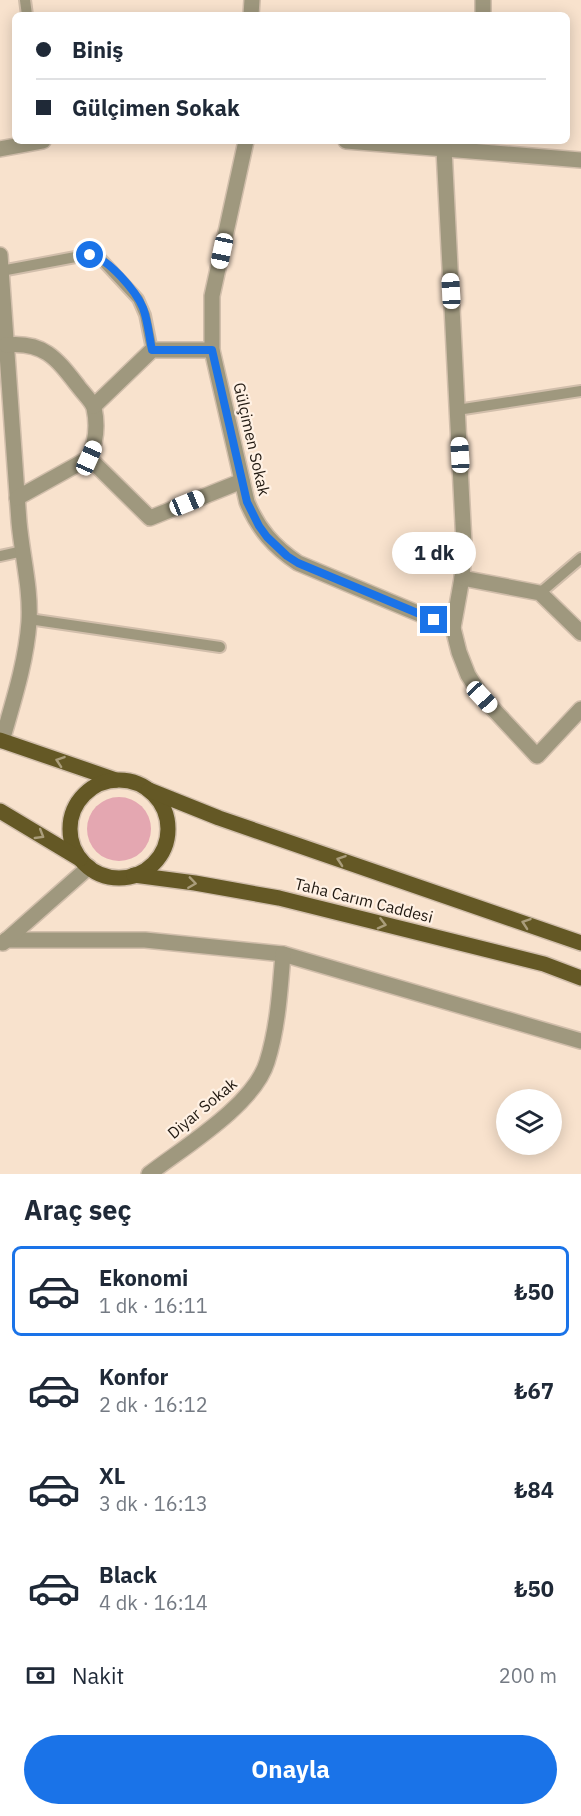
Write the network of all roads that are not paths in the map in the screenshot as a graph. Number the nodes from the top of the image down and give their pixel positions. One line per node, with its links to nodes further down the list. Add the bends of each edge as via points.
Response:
1 (22, 144): 5 (street)
2 (245, 144): 12 (street, Gülçimen Sokak, via 212,296)
3 (383, 144): 6 (street)
4 (479, 146): 6 (street); 7 (street)
5 (0, 149)
6 (444, 149): 15 (street)
7 (581, 160)
8 (0, 255): 9 (street)
9 (1, 271): 10 (street); 11 (lane, via 86,255 100,258 138,299)
10 (6, 345): 14 (street, via 27,345 48,353); 18 (street)
11 (152, 350): 12 (street); 14 (street)
12 (212, 350): 17 (street, Gülçimen Sokak)
13 (581, 391): 15 (lane)
14 (94, 406): 16 (street, via 97,432)
15 (458, 410): 22 (street)
16 (89, 458): 17 (street, via 150,518); 18 (street)
17 (242, 481): 25 (street, Gülçimen Sokak, via 259,526 287,556)
18 (17, 498): 19 (street)
19 (23, 551): 20 (lane); 24 (street)
20 (0, 556)
21 (581, 558): 23 (lane)
22 (462, 578): 23 (street); 25 (street)
23 (540, 594): 26 (street)
24 (29, 619): 27 (lane); 29 (street, via 27,646)
25 (453, 628): 28 (street, via 468,675 482,697 537,756)
26 (581, 633)
27 (220, 647)
28 (581, 709)
29 (1, 741): 30 (main road, one-way to 29)
30 (116, 780): 31 (main road); 33 (main road, via 84,794 72,814 70,838)
31 (149, 790): 34 (main road, via 164,808 168,831 161,854 145,871); 36 (main road, Taha Carım Caddesi, one-way to 31, via 219,818)
32 (0, 811): 33 (main road, one-way to 33)
33 (85, 863): 34 (main road, via 110,877); 35 (street)
34 (134, 875): 38 (main road, Taha Carım Caddesi, one-way to 38, via 279,898 544,964)
35 (3, 943): 37 (street, via 145,940)
36 (581, 943)
37 (283, 954): 39 (street); 40 (street, Diyar Sokak, via 279,1010 267,1064 253,1089 233,1110)
38 (581, 978)
39 (581, 1041)
40 (148, 1174)

